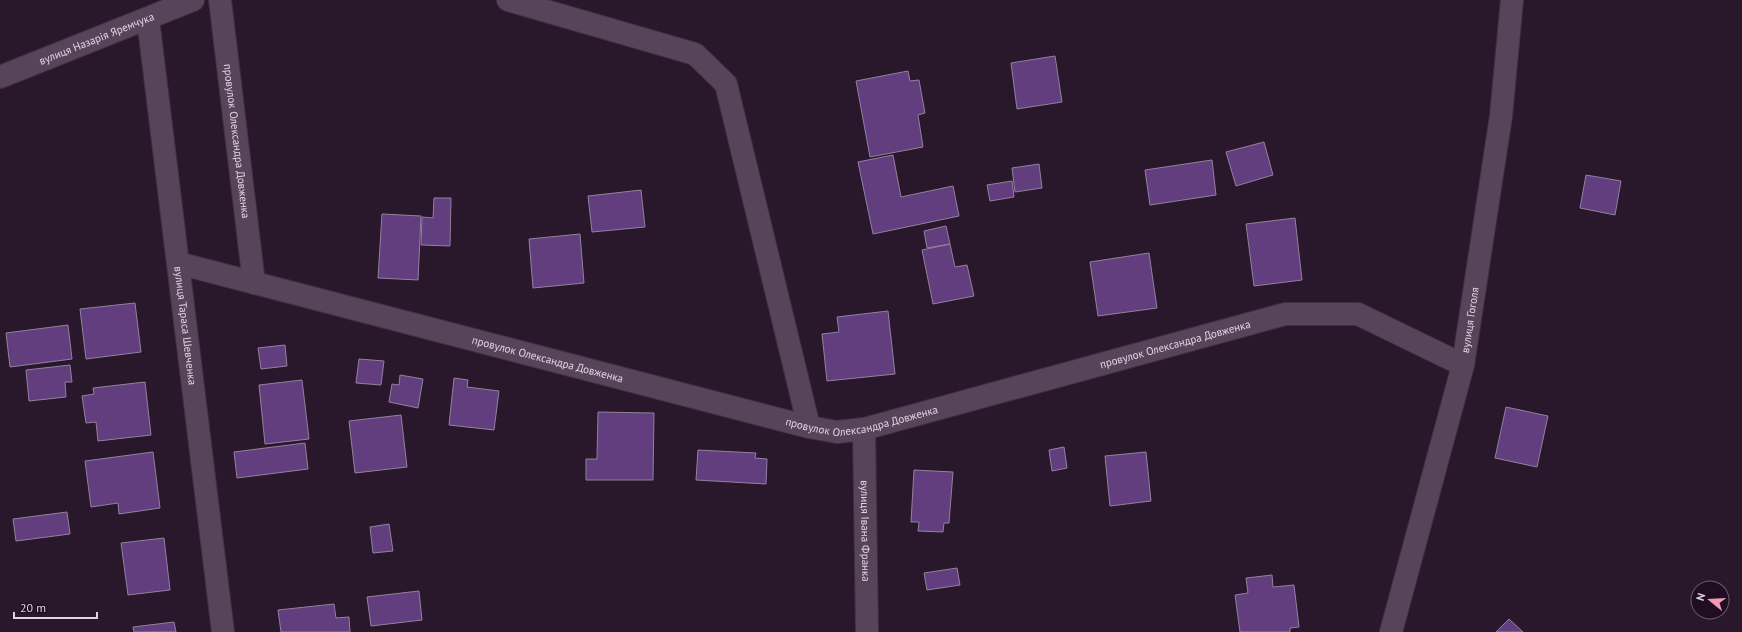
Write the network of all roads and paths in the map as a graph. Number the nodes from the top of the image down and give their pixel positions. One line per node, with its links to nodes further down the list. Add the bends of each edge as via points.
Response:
1 (193, 0): 5 (street, вулиця Назарія Яремчука)
2 (220, 0): 8 (street, провулок Олександра Довженка)
3 (508, 0): 10 (street, via 696,54 726,84)
4 (1512, 0): 9 (street, вулиця Гоголя, via 1501,116)
5 (148, 18): 6 (street, вулиця Назарія Яремчука); 7 (street, вулиця Тараса Шевченка)
6 (0, 77)
7 (178, 263): 8 (street, провулок Олександра Довженка); 12 (street, вулиця Тараса Шевченка)
8 (254, 283): 10 (street, провулок Олександра Довженка)
9 (1463, 365): 11 (street, провулок Олександра Довженка, via 1358,314 1285,314); 14 (street, вулиця Гоголя)
10 (809, 427): 11 (street, провулок Олександра Довженка, via 837,432)
11 (864, 429): 13 (street, вулиця Івана Франка)
12 (223, 632)
13 (867, 632)
14 (1391, 632)

